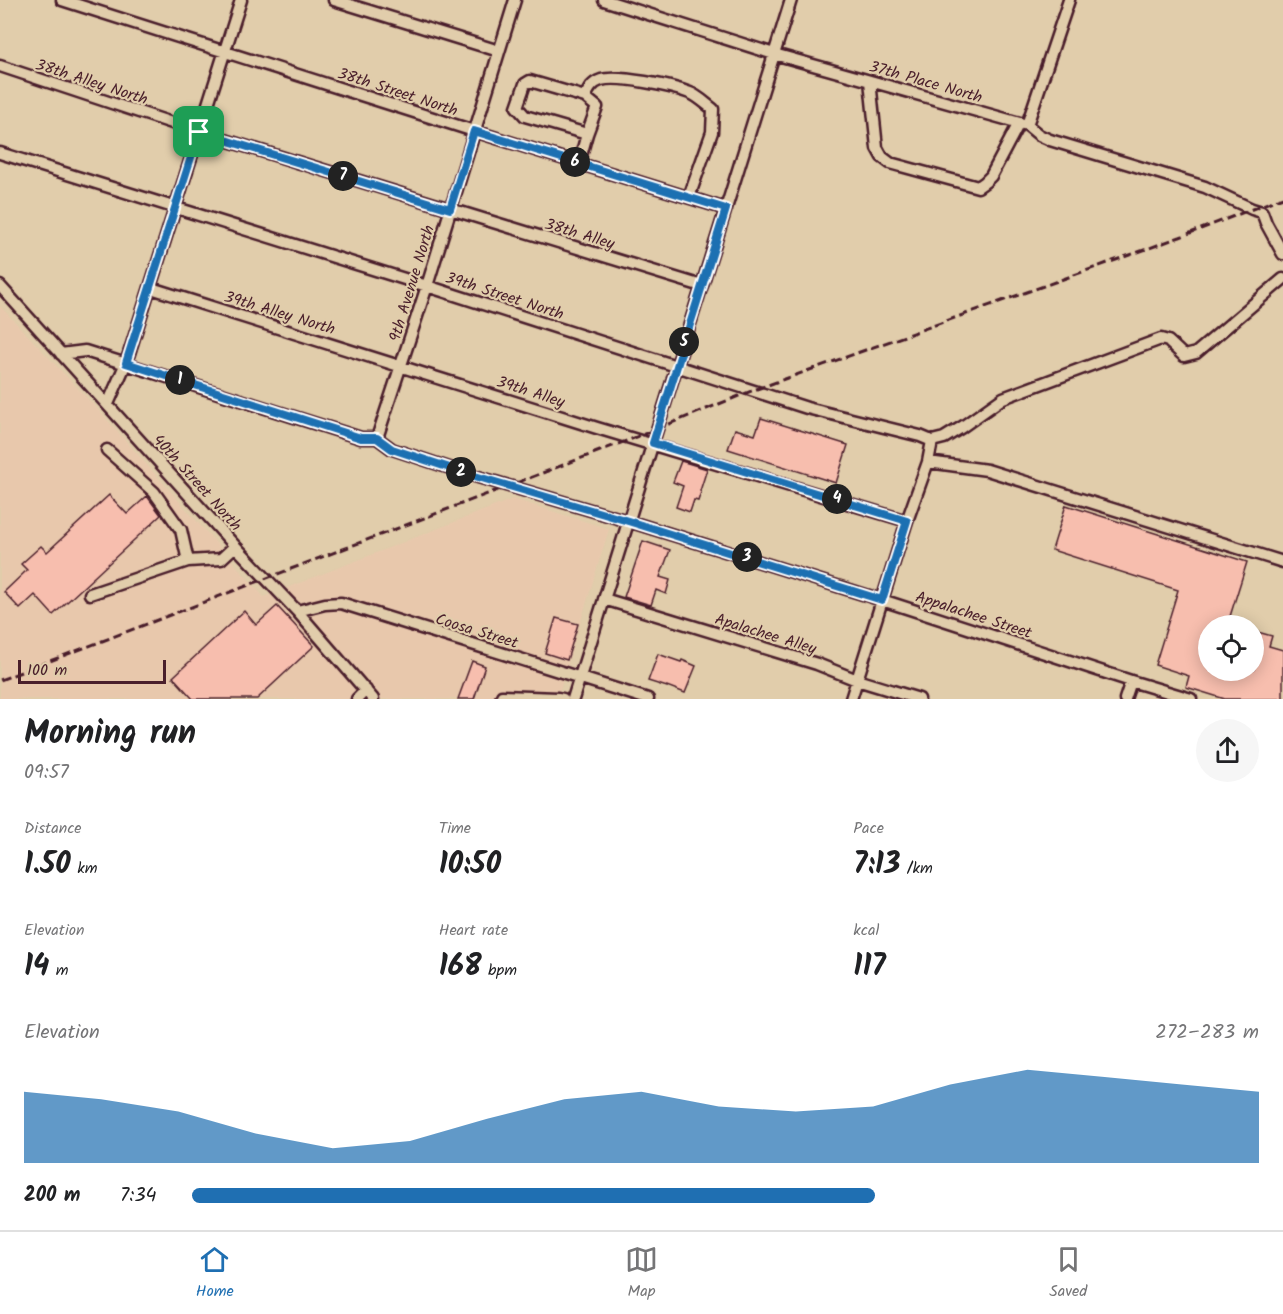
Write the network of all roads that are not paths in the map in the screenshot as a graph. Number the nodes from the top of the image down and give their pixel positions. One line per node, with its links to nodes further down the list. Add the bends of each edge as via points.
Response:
1 (62, 0): 9 (street, 38th Street North)
2 (242, 0): 9 (street)
3 (334, 0): 8 (street)
4 (515, 0): 8 (street, 9th Avenue North)
5 (604, 0): 10 (street, 37th Place North)
6 (791, 0): 10 (street)
7 (1069, 0): 14 (street)
8 (499, 51): 15 (street, 9th Avenue North)
9 (226, 52): 15 (street, 38th Street North); 16 (street)
10 (774, 54): 12 (street, 37th Place North); 23 (street)
11 (0, 66): 16 (street, 38th Alley North)
12 (870, 81): 14 (street, 37th Place North); 14 (street, via 877,148 890,163 978,187 991,176)
13 (585, 97): 17 (street, via 597,107); 17 (street, via 530,81 525,84 518,107 525,116); 20 (street, via 590,86 601,80 622,79 691,93 713,109 712,132)
14 (1023, 124): 24 (street, 37th Place North, via 1050,140 1205,187 1262,212)
15 (474, 131): 19 (street, 38th Street North); 22 (street, 9th Avenue North)
16 (199, 132): 21 (street); 22 (street, 38th Alley North)
17 (587, 134): 19 (street)
18 (0, 153): 21 (street, 39th Street North)
19 (579, 163): 20 (street, 38th Street North)
20 (689, 197): 23 (street, 38th Street North)
21 (175, 208): 27 (street, 39th Street North); 29 (street)
22 (450, 209): 27 (street, 9th Avenue North); 28 (street, 38th Alley)
23 (726, 209): 28 (street)
24 (1283, 254)
25 (1283, 279): 36 (street, via 1196,353 1184,356 1161,339 1002,398 962,427)
26 (0, 286): 30 (street, 40th Street North)
27 (427, 286): 32 (street, 9th Avenue North); 33 (street, 39th Street North)
28 (702, 286): 33 (street)
29 (151, 288): 31 (street); 32 (street, 39th Alley North)
30 (61, 354): 31 (street, Appalachee Street, via 85,351); 34 (street, 40th Street North)
31 (126, 363): 34 (street); 35 (street, Appalachee Street, via 361,438)
32 (401, 365): 35 (street, 9th Avenue North); 37 (street, 39th Alley)
33 (677, 366): 36 (street, 39th Street North, via 807,408); 37 (street)
34 (108, 404): 42 (street, 40th Street North)
35 (377, 438): 40 (street, Appalachee Street, via 392,449)
36 (932, 441): 39 (street)
37 (653, 443): 40 (street); 41 (street)
38 (107, 450): 43 (street, via 154,492 181,530)
39 (928, 462): 41 (street); 44 (street, via 987,470)
40 (628, 521): 46 (street); 47 (street, Appalachee Street)
41 (907, 521): 47 (street)
42 (235, 546): 43 (street, via 220,559); 48 (street, 40th Street North)
43 (188, 561): 45 (street)
44 (1283, 562)
45 (90, 594)
46 (604, 599): 49 (street); 50 (street, Apalachee Alley, via 817,664)
47 (882, 600): 50 (street); 51 (street, Appalachee Street)
48 (297, 611): 49 (street, Coosa Street, via 341,603); 52 (street, 40th Street North)
49 (580, 677): 56 (street); 57 (street, Coosa Street)
50 (857, 680): 58 (street); 59 (street, Apalachee Alley)
51 (1131, 681): 60 (street); 61 (street, Appalachee Street)
52 (369, 695): 53 (street)
53 (357, 699)
54 (501, 699): 55 (street)
55 (563, 699)
56 (573, 699)
57 (648, 699)
58 (851, 699)
59 (919, 699)
60 (1125, 699)
61 (1191, 699)

